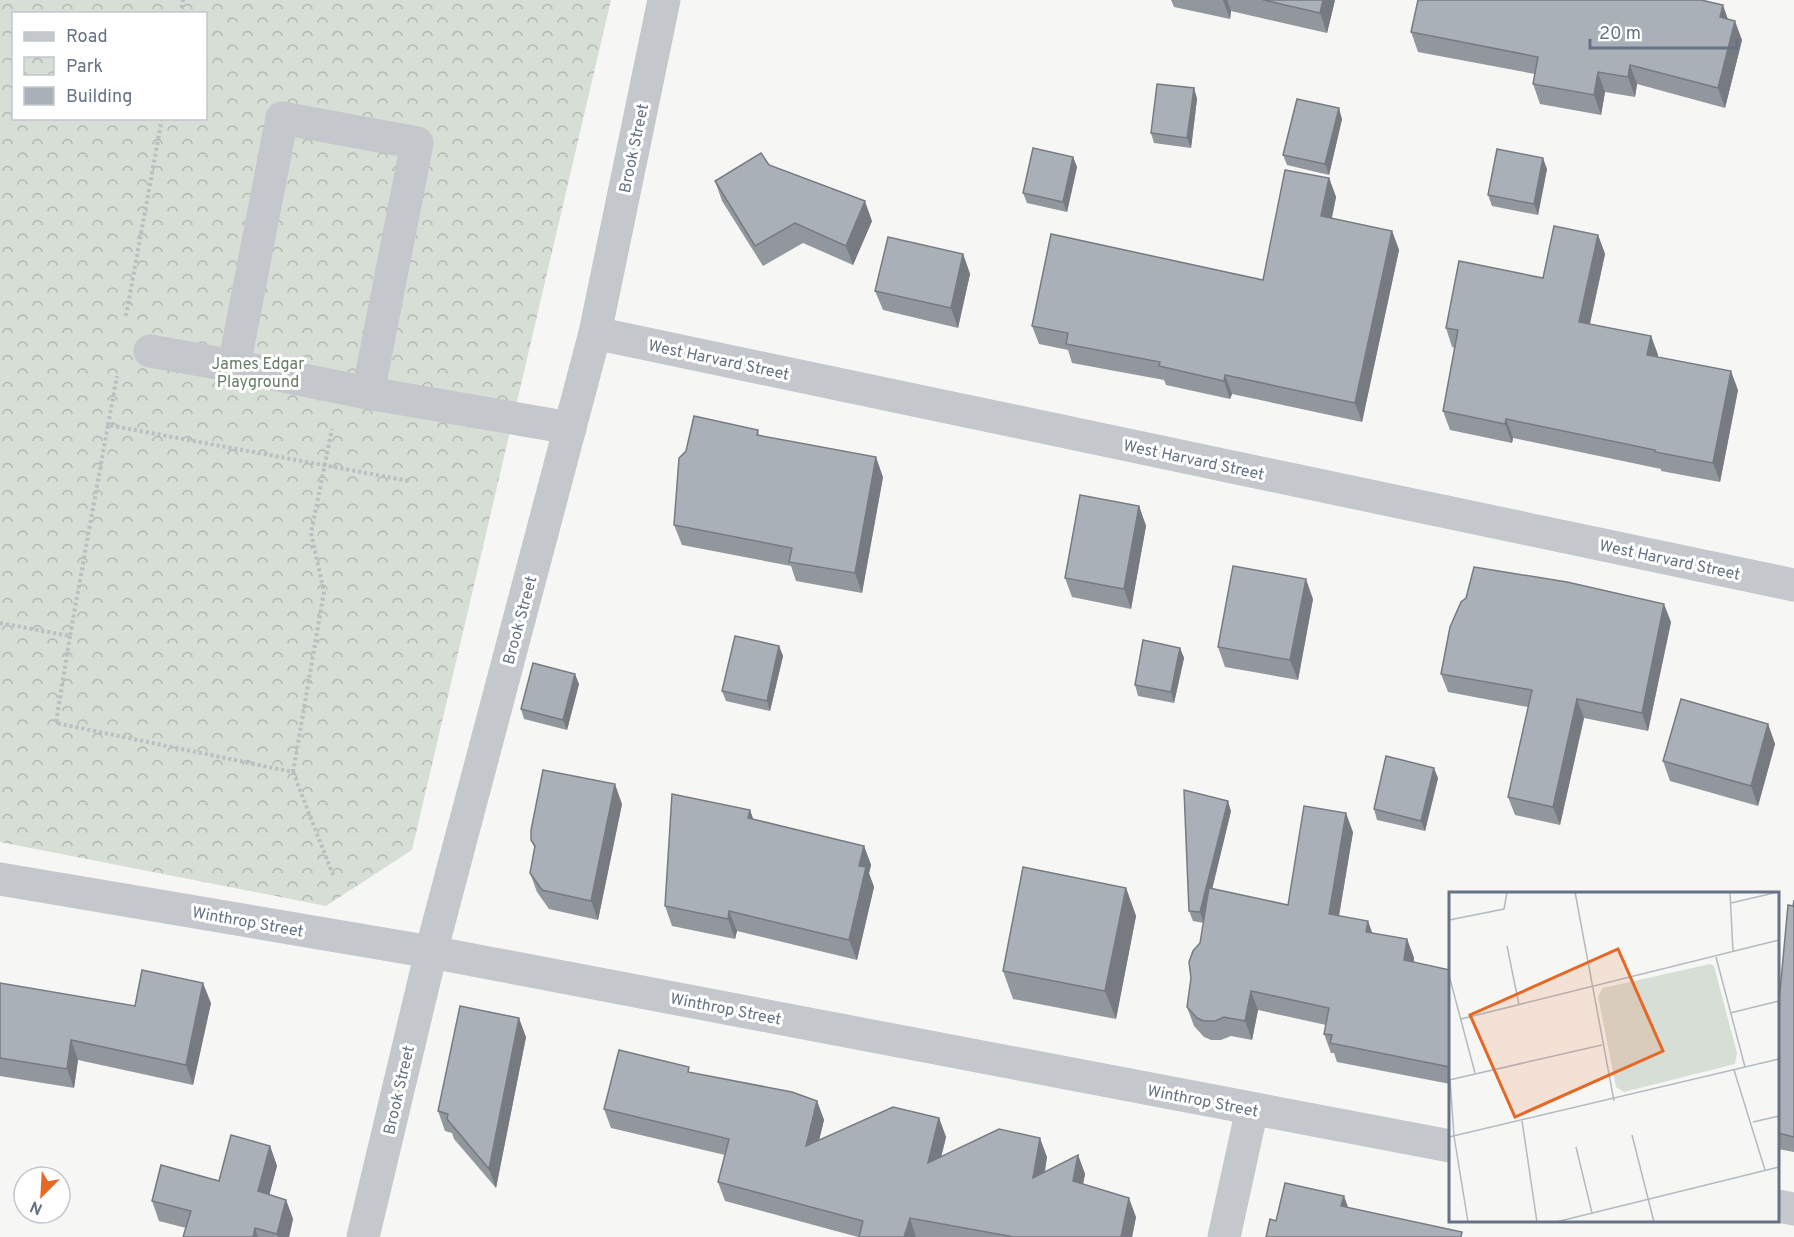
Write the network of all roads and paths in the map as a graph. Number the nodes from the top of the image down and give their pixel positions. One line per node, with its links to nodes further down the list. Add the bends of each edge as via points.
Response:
1 (663, 0): 4 (street, Brook Street)
2 (162, 120): 3 (path)
3 (125, 322)
4 (595, 333): 11 (street, Brook Street); 14 (street, West Harvard Street)
5 (150, 351): 6 (street)
6 (234, 366): 8 (street); 8 (street, via 282,118 417,143)
7 (118, 368): 10 (path)
8 (368, 393): 11 (street)
9 (333, 423): 12 (path)
10 (108, 424): 12 (path); 16 (path)
11 (570, 428): 20 (street, Brook Street)
12 (324, 465): 13 (path); 17 (path, via 311,533 324,592)
13 (409, 481)
14 (1794, 585)
15 (0, 623): 16 (path)
16 (70, 636): 17 (path, via 56,723)
17 (293, 772): 18 (path)
18 (333, 875)
19 (0, 879): 20 (street, Winthrop Street)
20 (431, 952): 21 (street, Winthrop Street); 25 (street, Brook Street)
21 (1252, 1109): 22 (street, Winthrop Street); 26 (street)
22 (1449, 1146)
23 (1779, 1206): 24 (street)
24 (1794, 1209)
25 (363, 1237)
26 (1224, 1237)

